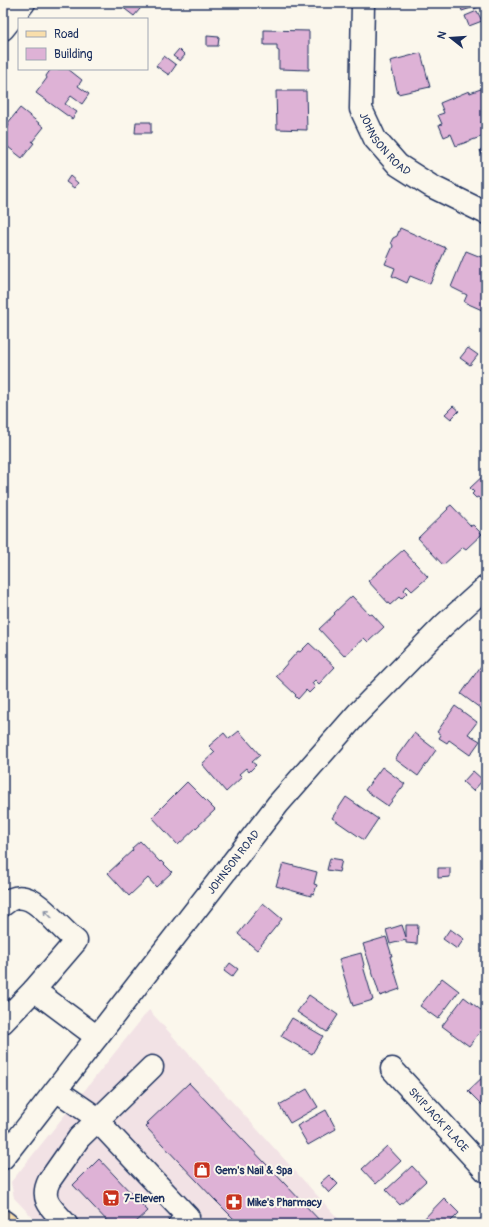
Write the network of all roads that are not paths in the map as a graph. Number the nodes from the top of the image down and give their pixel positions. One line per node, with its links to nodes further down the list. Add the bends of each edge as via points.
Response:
1 (24, 3): 3 (street)
2 (363, 3): 4 (street, JOHNSON ROAD, via 361,109 375,139 398,165 411,174)
3 (3, 30)
4 (486, 213)
5 (486, 587): 9 (street, JOHNSON ROAD, via 444,625 357,714 278,804)
6 (3, 905): 7 (street, one-way to 6, via 76,941 33,901 16,897)
7 (34, 990): 8 (street); 9 (street)
8 (3, 1022)
9 (97, 1037): 12 (street, JOHNSON ROAD)
10 (152, 1067): 13 (street)
11 (392, 1069): 15 (street, SKIPJACK PLACE)
12 (56, 1090): 13 (street); 14 (street, JOHNSON ROAD)
13 (96, 1120): 17 (street); 19 (street, via 46,1186 46,1200 49,1206)
14 (3, 1158)
15 (486, 1171)
16 (3, 1220): 18 (main road)
17 (187, 1222)
18 (7, 1224)
19 (66, 1224)

